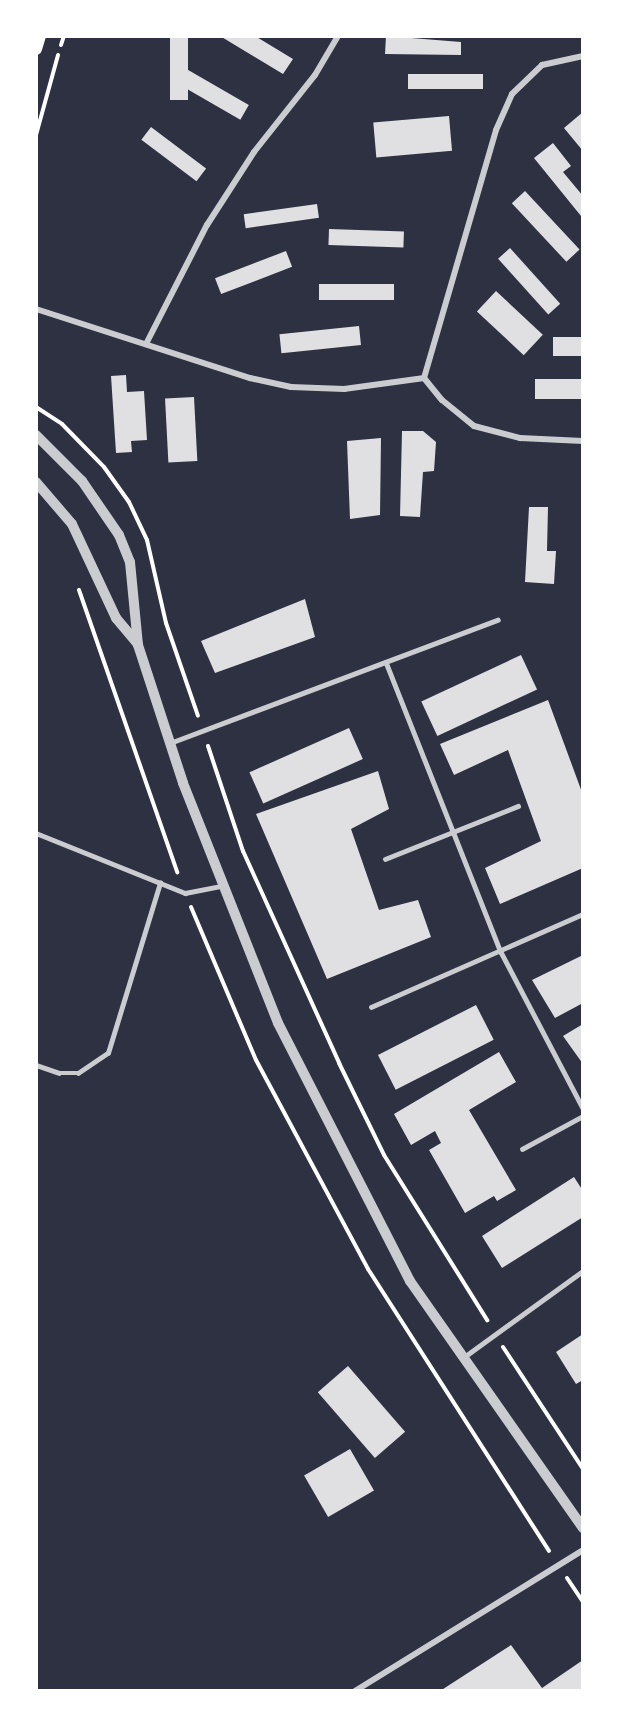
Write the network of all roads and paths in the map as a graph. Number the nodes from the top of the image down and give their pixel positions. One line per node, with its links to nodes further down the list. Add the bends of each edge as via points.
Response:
1 (40, 36): 4 (main road)
2 (64, 36): 6 (path)
3 (338, 36): 8 (street, via 315,75 254,152 207,225)
4 (36, 49)
5 (583, 56): 9 (street, via 542,65 512,94 496,130)
6 (36, 135)
7 (36, 309): 8 (street)
8 (146, 344): 9 (street, via 291,387 344,389)
9 (424, 378): 12 (street, via 442,400 474,426 520,438)
10 (36, 407): 17 (path, via 62,424 97,460 129,502 147,540 166,623)
11 (36, 435): 15 (street, via 81,481 119,535 130,562)
12 (583, 441)
13 (36, 482): 15 (street, via 72,524 116,618)
14 (498, 620): 16 (lane)
15 (138, 645): 18 (street)
16 (386, 662): 17 (lane); 20 (lane)
17 (203, 731): 18 (lane); 33 (path, via 243,851 339,1063 384,1155)
18 (170, 743): 24 (street)
19 (518, 806): 20 (lane)
20 (454, 832): 22 (lane); 26 (lane)
21 (36, 833): 23 (lane)
22 (385, 860)
23 (160, 883): 24 (lane, via 185,893); 28 (lane, via 108,1053 78,1073 59,1073)
24 (224, 886): 34 (street, via 278,1023 411,1281)
25 (583, 914): 26 (lane)
26 (501, 952): 27 (lane); 29 (lane)
27 (371, 1007)
28 (36, 1065)
29 (583, 1108)
30 (583, 1116): 31 (lane)
31 (522, 1149)
32 (583, 1271): 33 (lane)
33 (494, 1332): 34 (lane); 35 (path)
34 (464, 1357): 36 (street)
35 (583, 1469)
36 (583, 1528)
37 (583, 1550): 38 (street)
38 (354, 1691)

